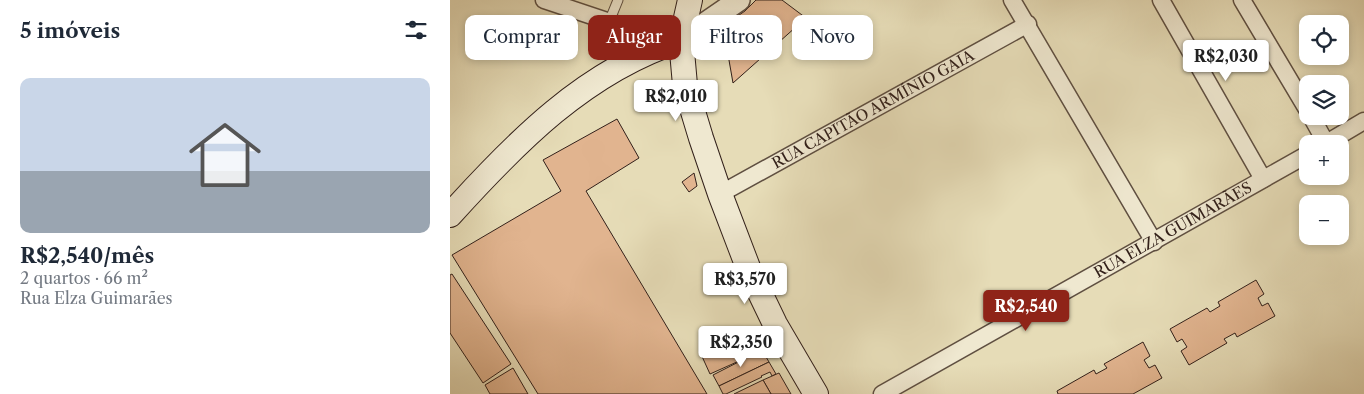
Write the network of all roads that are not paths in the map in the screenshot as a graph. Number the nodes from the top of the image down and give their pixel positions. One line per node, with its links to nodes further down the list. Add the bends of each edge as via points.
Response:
1 (544, 0): 8 (street)
2 (618, 0): 9 (lane)
3 (690, 0): 10 (main road)
4 (739, 0): 12 (street)
5 (1012, 0): 11 (street)
6 (1161, 0): 19 (street)
7 (1242, 0): 15 (street)
8 (588, 15)
9 (616, 15)
10 (681, 22)
11 (1028, 24): 20 (street, RUA CAPITÃO ARMÍNIO GAIA); 22 (street)
12 (681, 37)
13 (631, 60): 21 (main road, via 579,92 534,127 487,173)
14 (678, 60): 20 (main road)
15 (1299, 96)
16 (1364, 121): 17 (street)
17 (1340, 135)
18 (1299, 159): 19 (street, RUA ELZA GUIMARÃES)
19 (1264, 179): 22 (street, RUA ELZA GUIMARÃES)
20 (720, 194): 23 (main road, via 749,270 775,324)
21 (450, 216)
22 (1154, 242): 24 (street, RUA ELZA GUIMARÃES)
23 (816, 394)
24 (882, 394)

